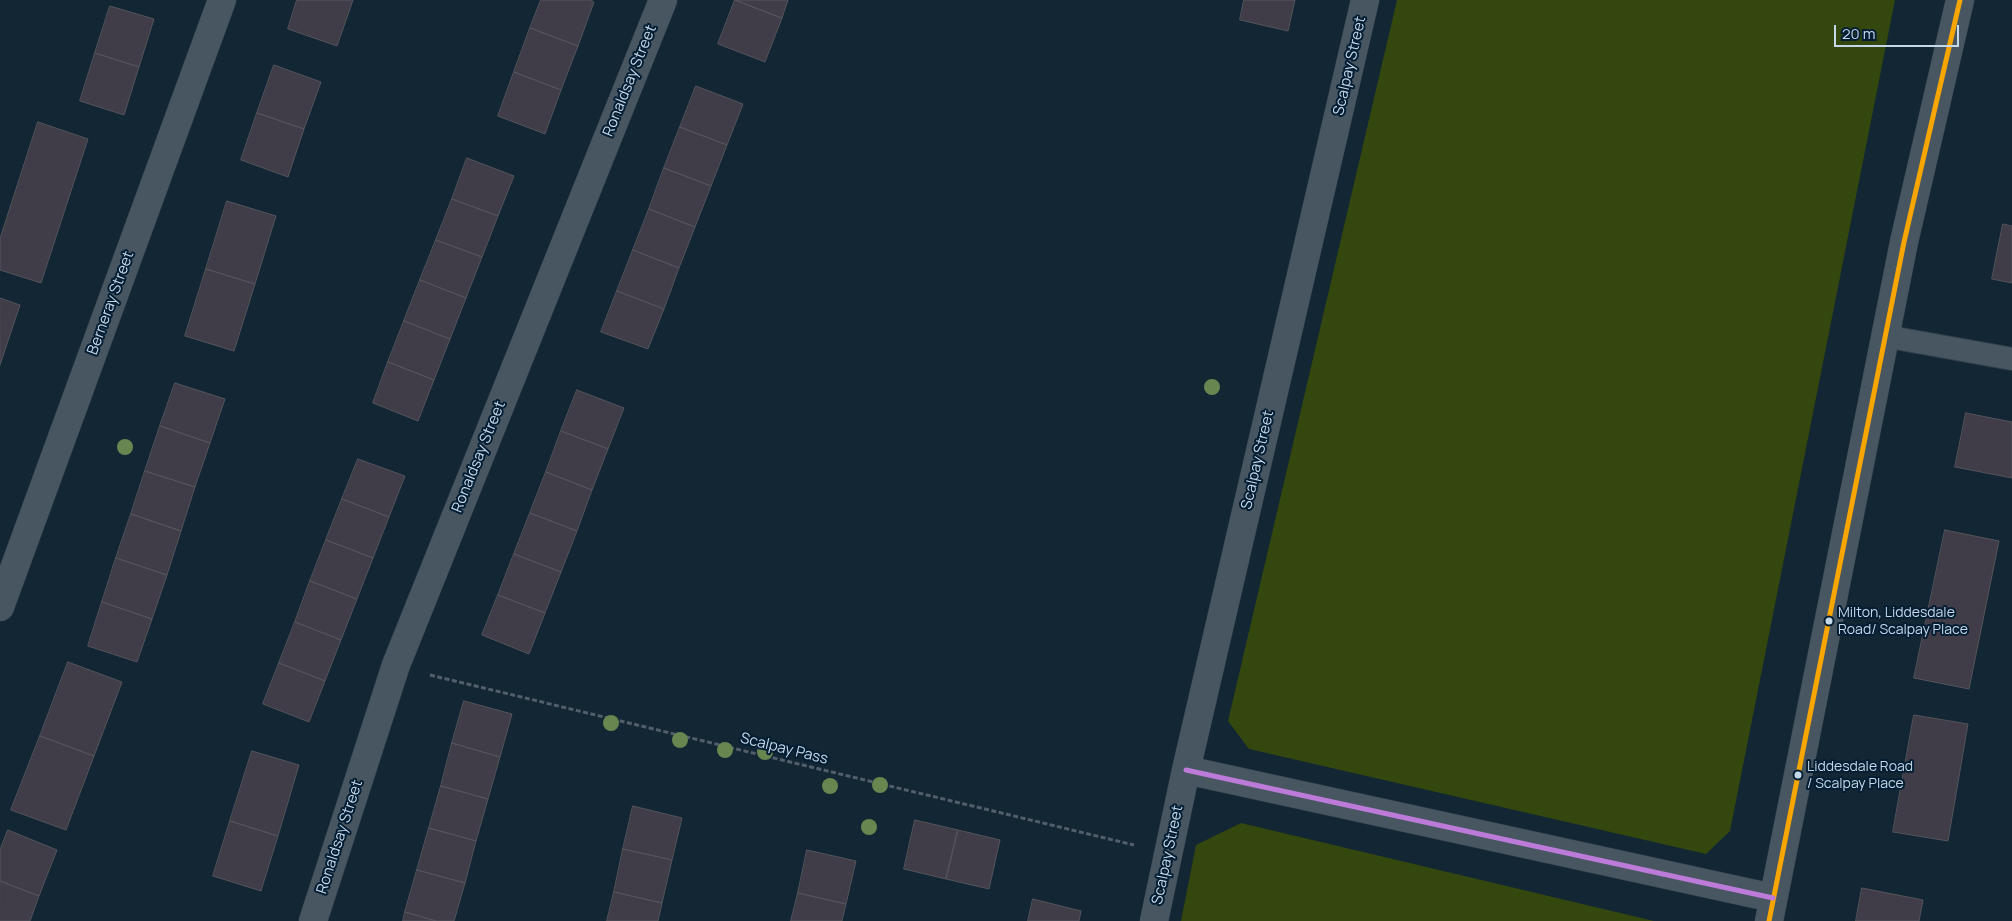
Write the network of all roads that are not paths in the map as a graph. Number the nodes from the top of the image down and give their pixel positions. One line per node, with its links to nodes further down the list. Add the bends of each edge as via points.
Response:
1 (222, 0): 7 (street, Berneray Street)
2 (663, 0): 10 (street, Ronaldsay Street, via 396,665)
3 (1365, 0): 8 (street, Scalpay Street)
4 (1960, 0): 5 (street)
5 (1884, 336): 6 (lane); 9 (street)
6 (2012, 359)
7 (0, 607)
8 (1186, 770): 9 (street); 11 (street, Scalpay Street)
9 (1771, 909)
10 (314, 921)
11 (1154, 921)

